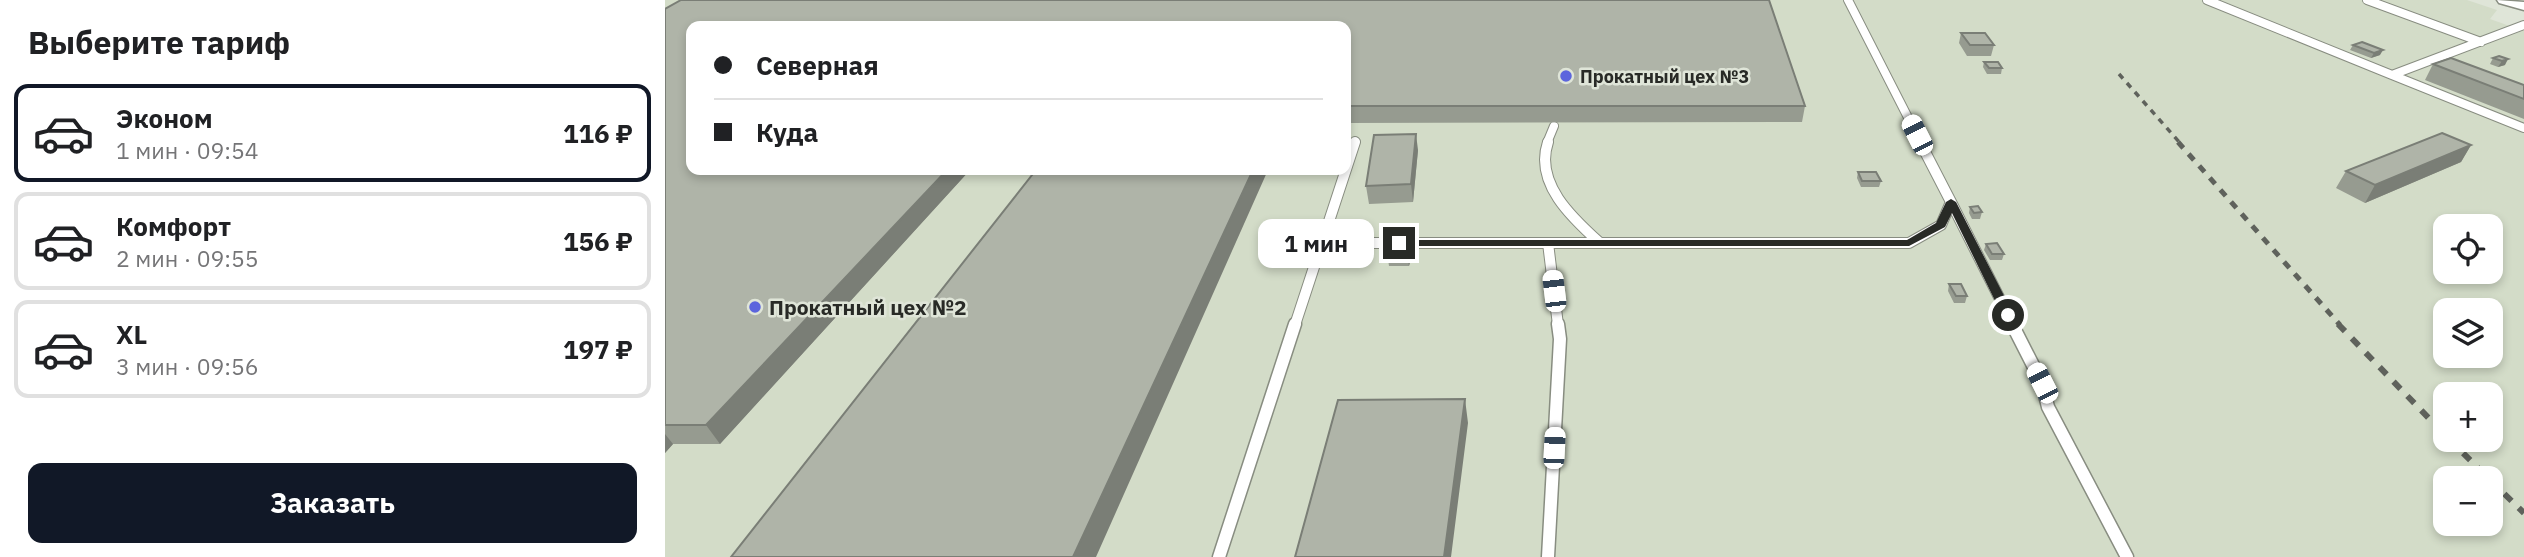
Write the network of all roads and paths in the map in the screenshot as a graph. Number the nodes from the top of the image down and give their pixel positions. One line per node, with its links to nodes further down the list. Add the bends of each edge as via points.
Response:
1 (1848, 0): 14 (lane)
2 (2207, 0): 8 (lane)
3 (2367, 0): 7 (lane)
4 (2504, 0): 5 (street)
5 (2524, 6)
6 (2524, 25): 7 (lane)
7 (2481, 42): 8 (lane)
8 (2392, 75): 10 (lane)
9 (1554, 126): 17 (lane, via 1545,153 1552,189 1575,222)
10 (2524, 128)
11 (1355, 141): 12 (lane)
12 (1351, 154)
13 (1345, 175): 15 (lane)
14 (1951, 202): 17 (lane, via 1941,225 1909,243); 20 (lane, via 2042,383 2048,407)
15 (1324, 243): 16 (lane); 18 (lane)
16 (1548, 243): 17 (lane); 19 (lane, via 1560,339)
17 (1600, 243)
18 (1219, 557)
19 (1548, 557)
20 (2127, 557)

